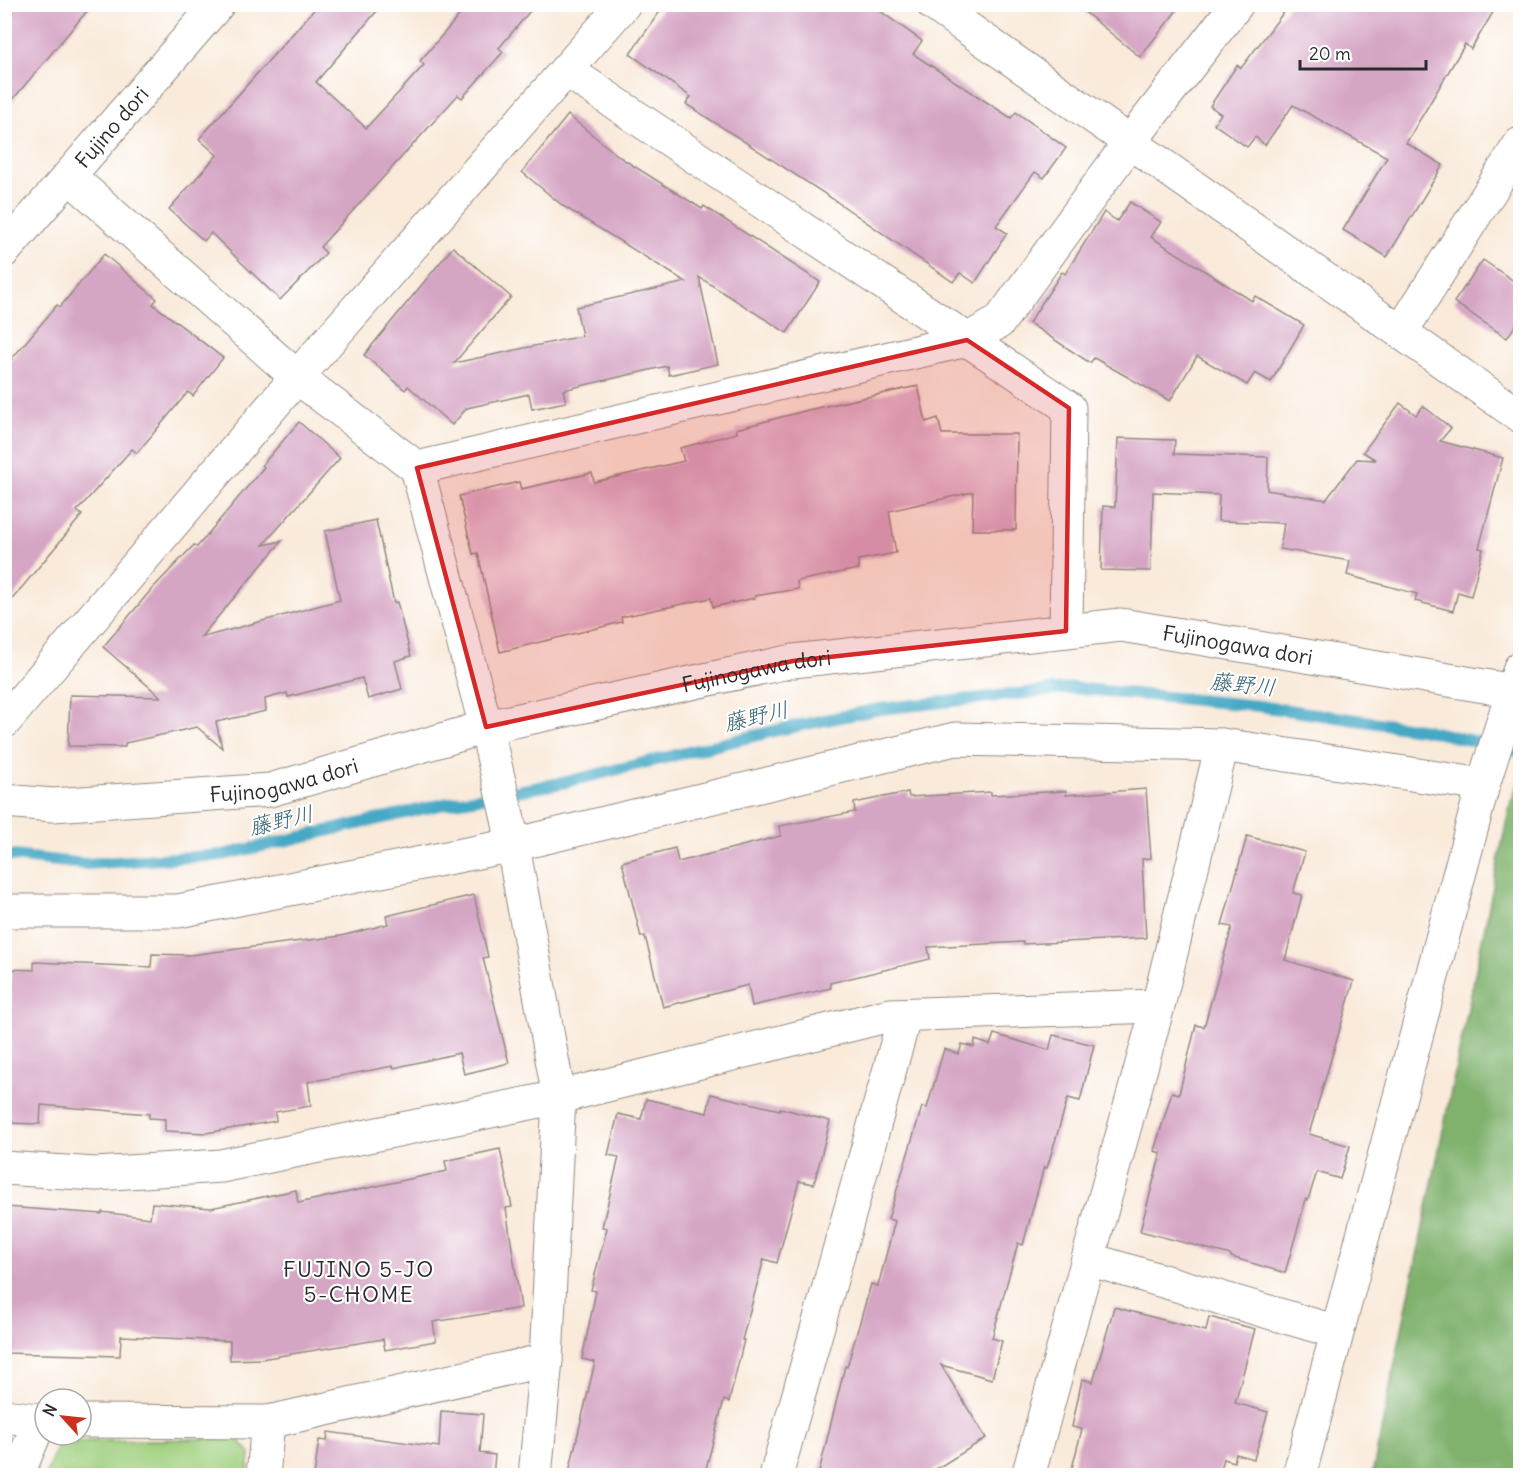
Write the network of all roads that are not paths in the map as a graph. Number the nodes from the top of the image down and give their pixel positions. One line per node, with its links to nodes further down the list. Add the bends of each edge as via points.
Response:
1 (218, 4): 8 (street, Fujino dori)
2 (624, 4): 5 (street)
3 (933, 4): 6 (street)
4 (1237, 4): 6 (street)
5 (566, 70): 11 (street); 12 (street)
6 (1130, 142): 10 (street); 11 (street, via 999,321)
7 (1521, 144): 10 (street)
8 (70, 177): 9 (street, Fujino dori); 12 (street)
9 (4, 250)
10 (1401, 332): 13 (street)
11 (968, 340): 14 (street); 15 (street, via 1069,408)
12 (297, 376): 14 (street); 17 (street)
13 (1521, 416)
14 (417, 468): 18 (street)
15 (1066, 631): 16 (street, Fujinogawa dori, via 1121,625); 18 (street, Fujinogawa dori, via 793,661)
16 (1517, 679): 20 (street)
17 (4, 722)
18 (489, 738): 21 (street, Fujinogawa dori, via 270,790 53,805); 22 (street)
19 (1222, 745): 20 (street); 22 (street, via 955,739); 24 (street)
20 (1483, 785): 29 (street)
21 (4, 801)
22 (511, 832): 23 (street, via 178,911); 26 (street)
23 (4, 911)
24 (1158, 1006): 25 (street); 28 (street)
25 (906, 1015): 26 (street, via 890,1015); 39 (street)
26 (559, 1097): 27 (street, via 221,1167 96,1174); 30 (street)
27 (4, 1168)
28 (1088, 1258): 29 (street); 40 (street)
29 (1337, 1332): 41 (street)
30 (546, 1359): 34 (street); 38 (street)
31 (4, 1416): 32 (street)
32 (33, 1420)
33 (93, 1421): 34 (street)
34 (268, 1422): 37 (street)
35 (33, 1441): 36 (street)
36 (17, 1476)
37 (263, 1476)
38 (535, 1476)
39 (776, 1476)
40 (1028, 1476)
41 (1299, 1476)

